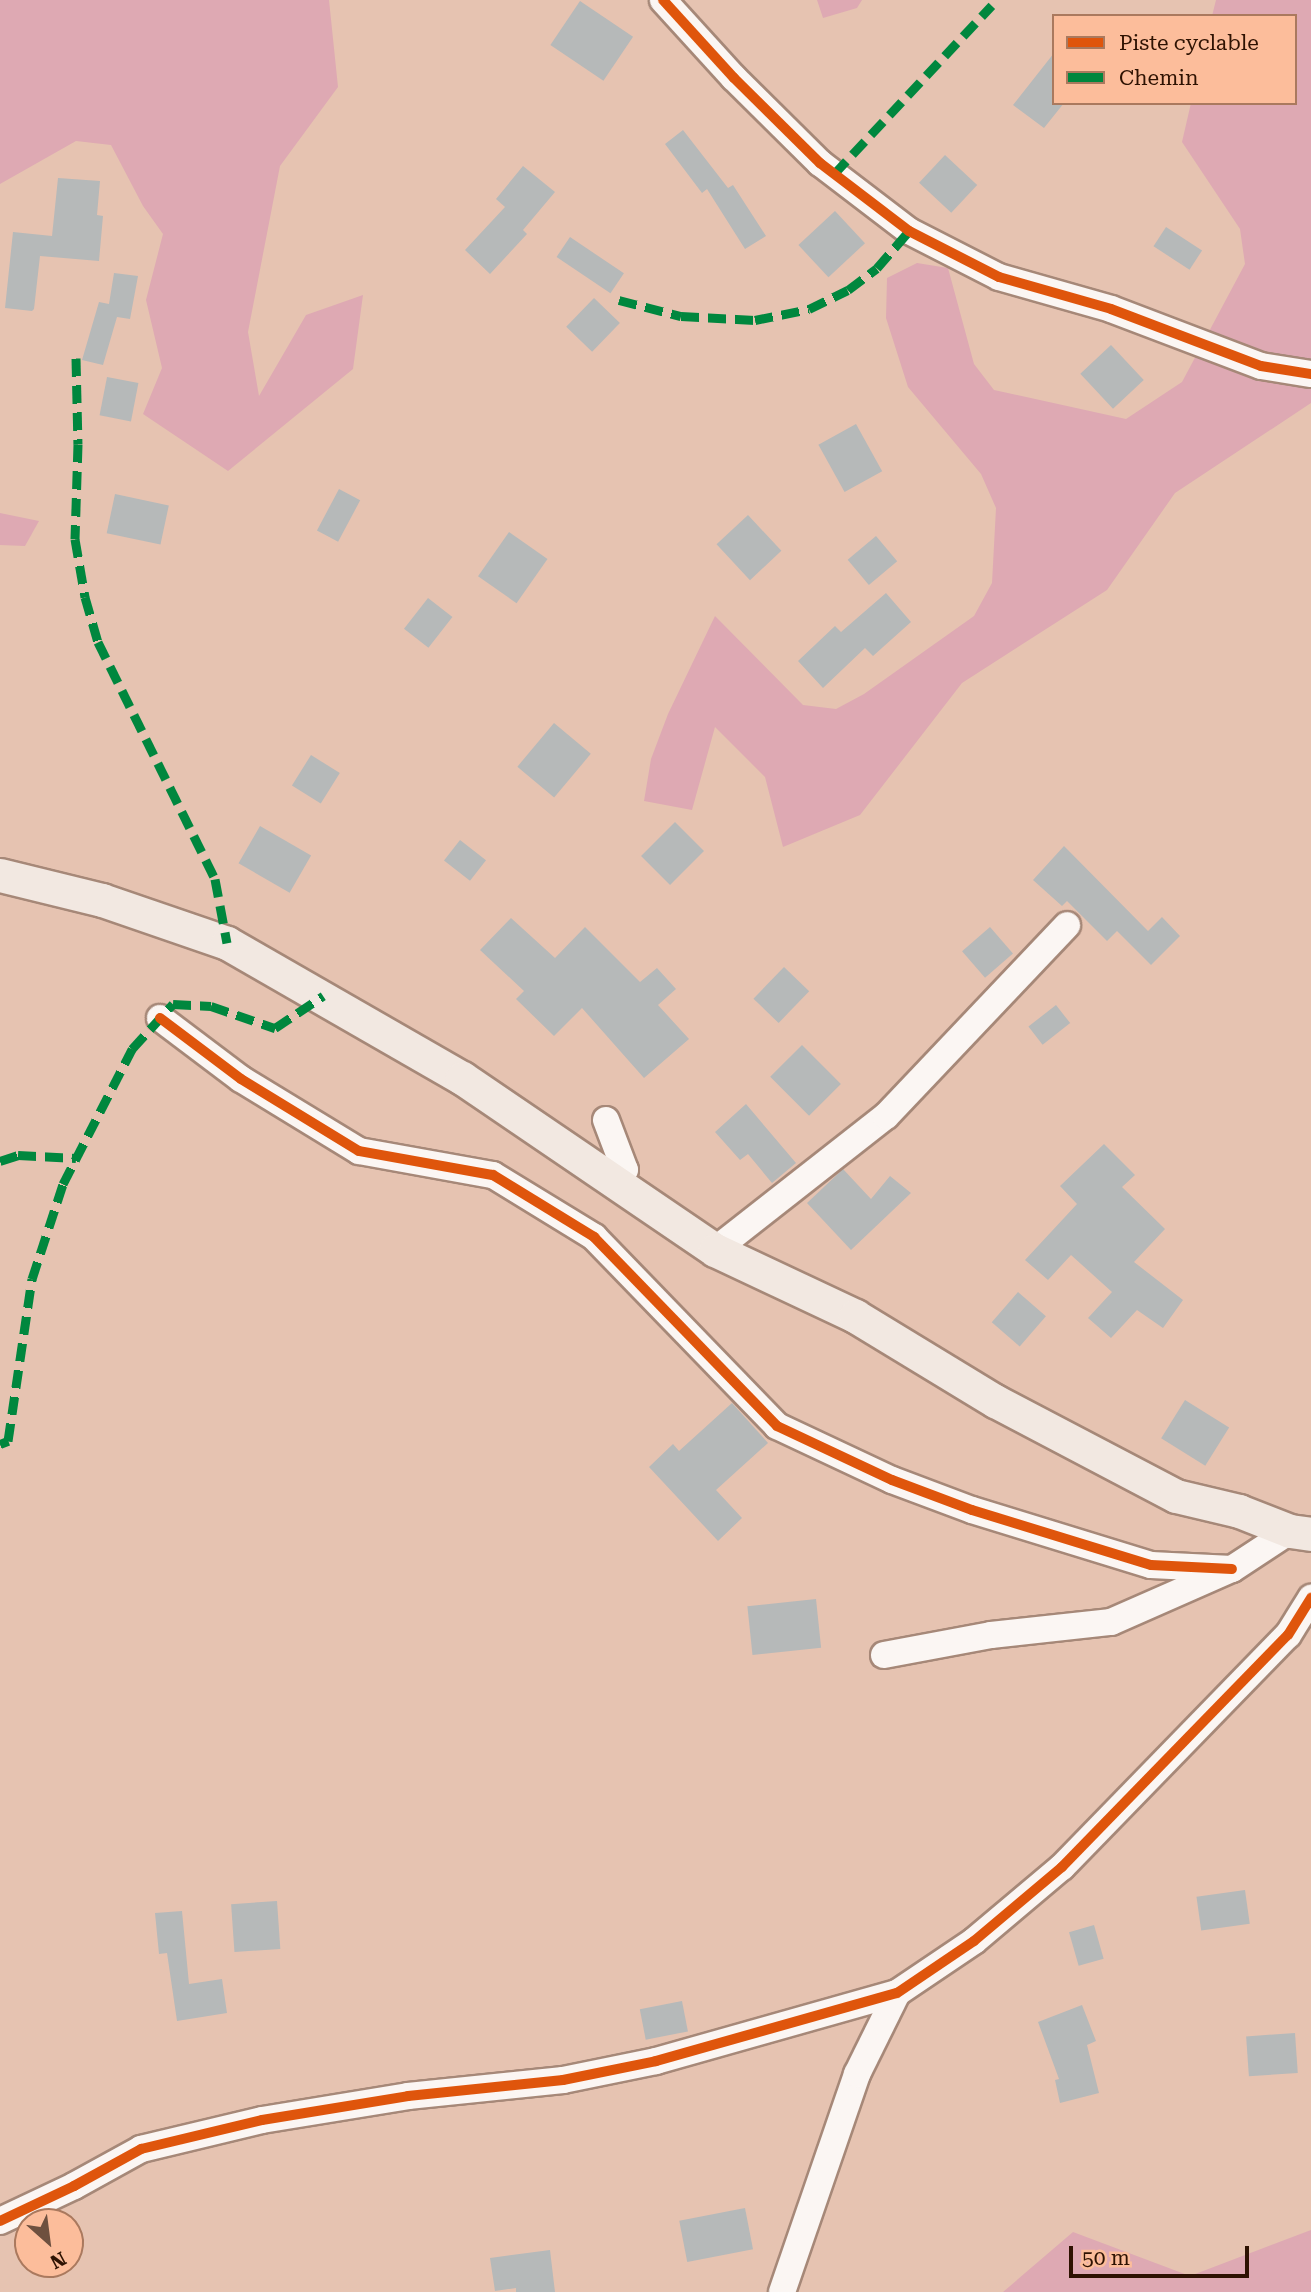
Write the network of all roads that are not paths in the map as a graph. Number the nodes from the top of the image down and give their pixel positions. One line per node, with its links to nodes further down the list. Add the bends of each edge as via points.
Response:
1 (663, 0): 2 (street, via 820,163 909,231 999,277 1111,309 1261,366)
2 (1311, 374)
3 (0, 875): 7 (main road, via 102,900 227,943 462,1078)
4 (1067, 925): 8 (street, via 886,1116)
5 (160, 1018): 10 (street, via 241,1079 359,1151 493,1175 593,1237 777,1426 880,1475 972,1510 1151,1564)
6 (606, 1120): 7 (street, via 625,1170)
7 (614, 1183): 8 (main road)
8 (715, 1250): 9 (main road, via 855,1316 995,1401 1176,1496 1239,1511)
9 (1300, 1533): 10 (street)
10 (1232, 1569): 12 (street, via 1111,1622 991,1635)
11 (1311, 1598): 13 (street, via 1288,1635 1062,1867 974,1941)
12 (884, 1655)
13 (897, 1993): 14 (street, via 656,2061 563,2080 408,2096 275,2117 141,2149); 15 (street, via 857,2074)
14 (0, 2221)
15 (782, 2292)

